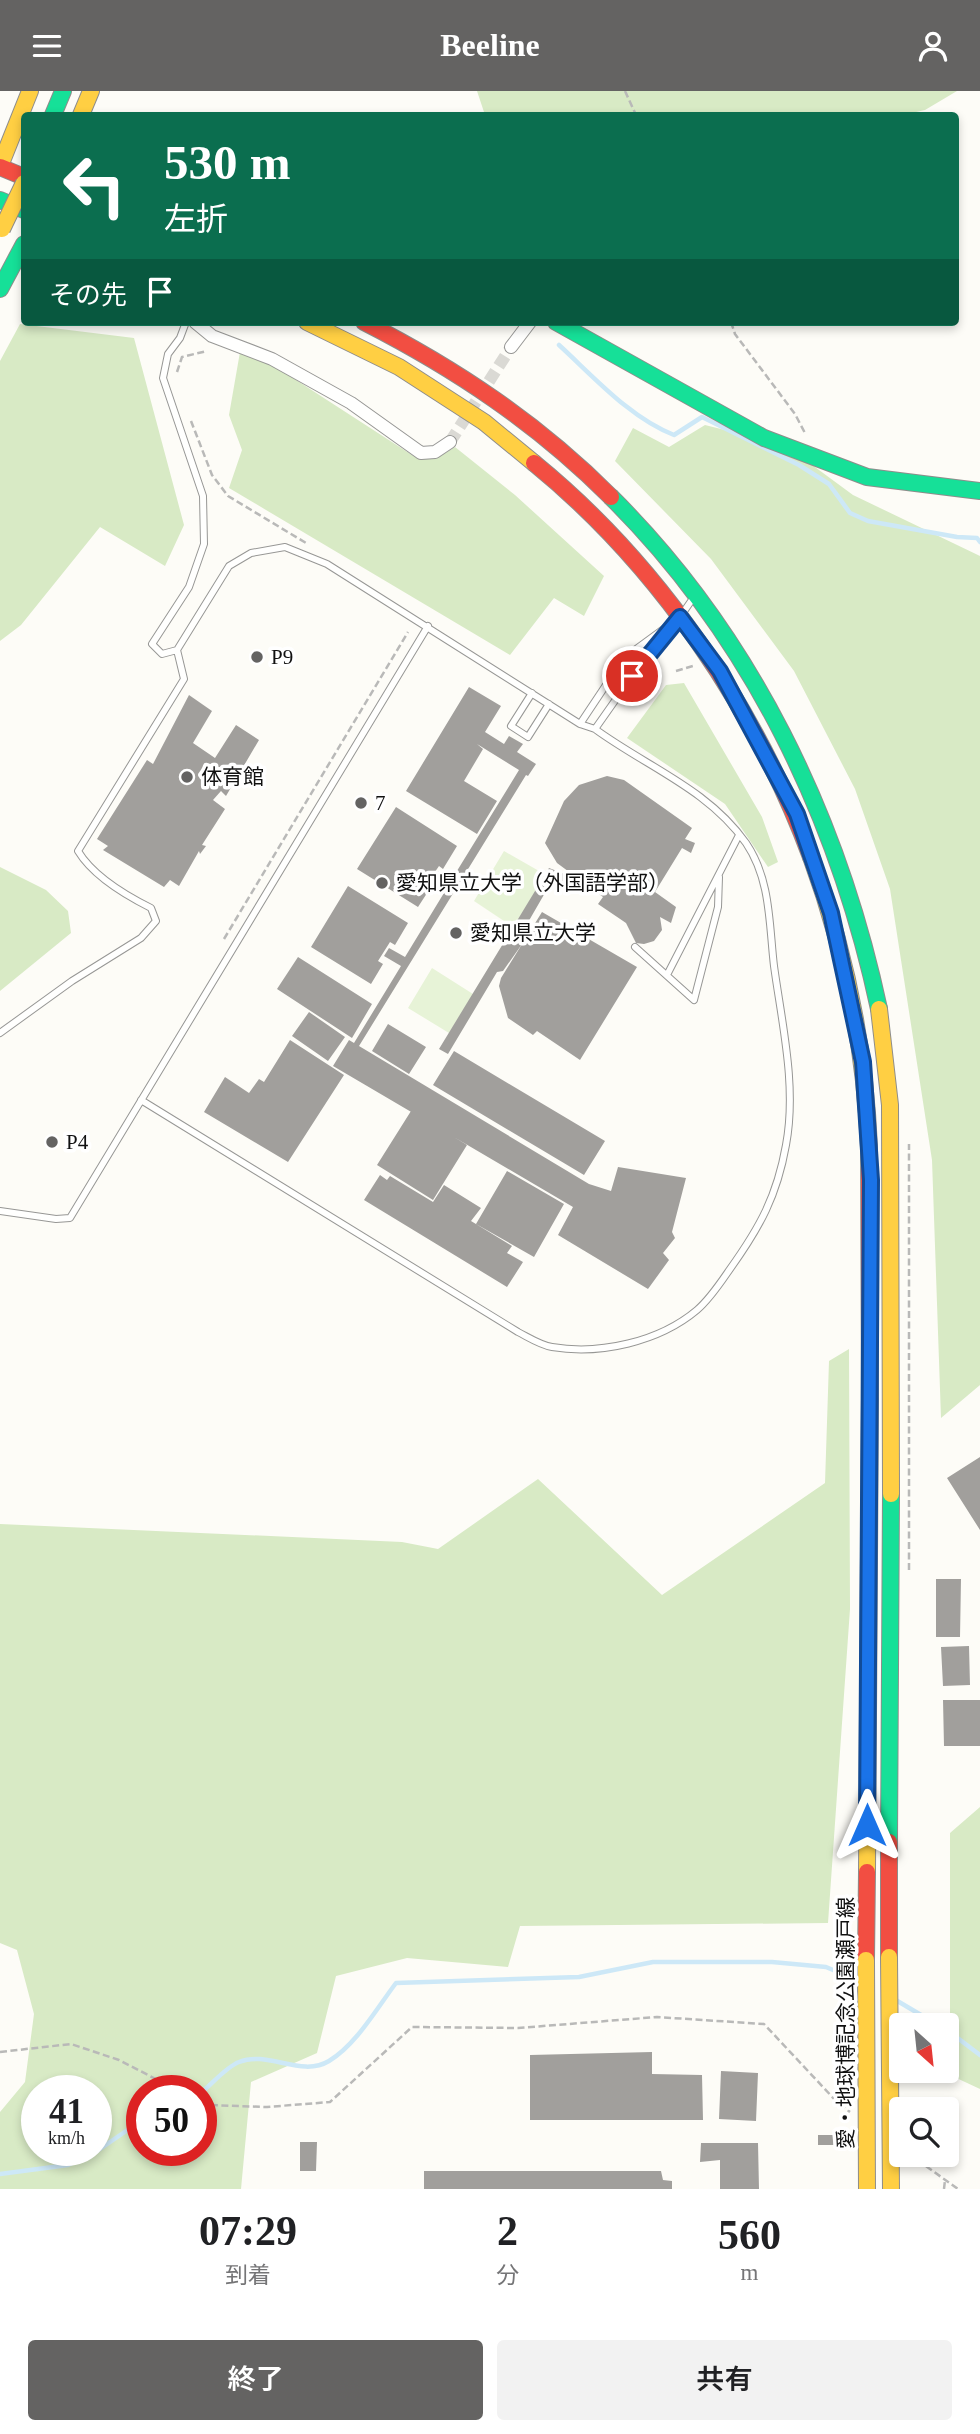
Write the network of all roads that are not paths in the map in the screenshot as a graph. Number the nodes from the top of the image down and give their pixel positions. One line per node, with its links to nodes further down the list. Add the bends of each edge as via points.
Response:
1 (30, 91): 5 (main road)
2 (63, 91): 6 (main road)
3 (91, 91): 7 (main road)
4 (99, 91): 8 (main road)
5 (23, 112)
6 (54, 112)
7 (82, 112)
8 (91, 112)
9 (21, 116): 10 (main road)
10 (0, 167): 11 (main road)
11 (21, 176)
12 (21, 189): 15 (main road, bridge)
13 (0, 199): 14 (main road)
14 (21, 209)
15 (1, 231)
16 (21, 250): 17 (main road)
17 (0, 289)
18 (184, 326): 30 (lane, via 168,354 163,378 203,496 204,544 189,587 152,644 162,653)
19 (200, 326): 25 (street, via 351,403 421,453 435,452)
20 (315, 326): 28 (main road, 愛・地球博記念公園瀬戸線, via 401,370 478,418 550,475 604,526)
21 (372, 326): 27 (main road, 愛・地球博記念公園瀬戸線, via 494,397 579,467)
22 (527, 326): 24 (street)
23 (562, 326): 26 (main road, via 764,438 867,477)
24 (511, 347)
25 (450, 442)
26 (980, 491)
27 (697, 593): 28 (lane); 43 (main road, 愛・地球博記念公園瀬戸線, bridge, via 764,696 815,802 851,903 887,1059 892,1182)
28 (680, 617): 33 (lane, via 624,657); 34 (lane); 42 (main road, 愛・地球博記念公園瀬戸線, bridge, via 720,671 797,814 831,913 863,1062 871,1180)
29 (428, 626): 30 (lane, via 327,564 285,547 251,553 229,566); 31 (lane); 40 (lane)
30 (177, 650): 39 (lane, via 184,679 78,851 86,864 151,908 156,921 141,938)
31 (532, 693): 32 (lane); 32 (lane, via 511,726 528,737)
32 (549, 704): 33 (lane)
33 (580, 724): 34 (lane)
34 (595, 729): 35 (lane, via 698,793)
35 (739, 835): 36 (lane); 40 (lane, via 767,890 791,1099 787,1143 776,1192 762,1223 697,1310 667,1328 633,1343 593,1349 550,1346 468,1303)
36 (719, 877): 38 (lane); 38 (lane, via 718,907 694,1000)
37 (635, 947): 38 (lane)
38 (667, 975)
39 (0, 1033)
40 (141, 1100): 41 (lane, via 70,1218)
41 (0, 1211)
42 (867, 2189)
43 (891, 2189)

